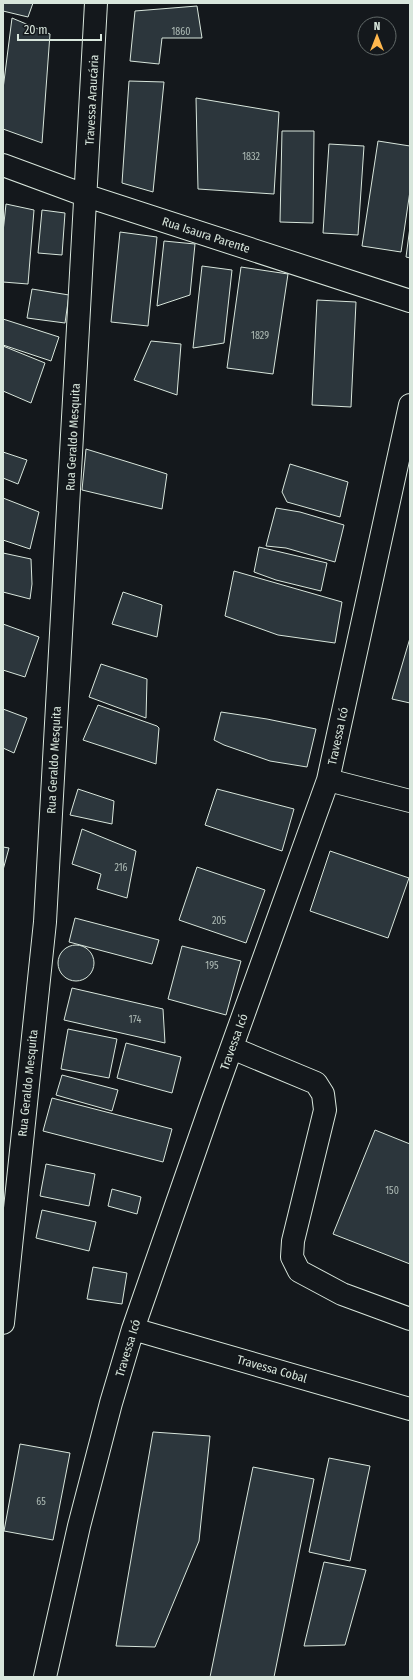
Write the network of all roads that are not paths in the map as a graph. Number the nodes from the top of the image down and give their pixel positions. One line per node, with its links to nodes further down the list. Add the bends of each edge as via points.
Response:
1 (96, 3): 3 (street, Travessa Araucária)
2 (3, 165): 3 (street, Rua Isaura Parente)
3 (86, 196): 4 (street, Rua Isaura Parente); 10 (street, Rua Geraldo Mesquita, via 45,922)
4 (410, 301)
5 (410, 405): 6 (street, Travessa Icó)
6 (328, 780): 7 (street); 8 (street, Travessa Icó)
7 (410, 801)
8 (232, 1048): 9 (street, via 316,1083 323,1094 325,1110 293,1241 292,1257 299,1271 342,1294); 11 (street, Travessa Icó)
9 (410, 1319)
10 (3, 1323)
11 (133, 1329): 12 (street, Travessa Cobal); 13 (street, Travessa Icó, via 79,1526)
12 (410, 1409)
13 (45, 1677)

